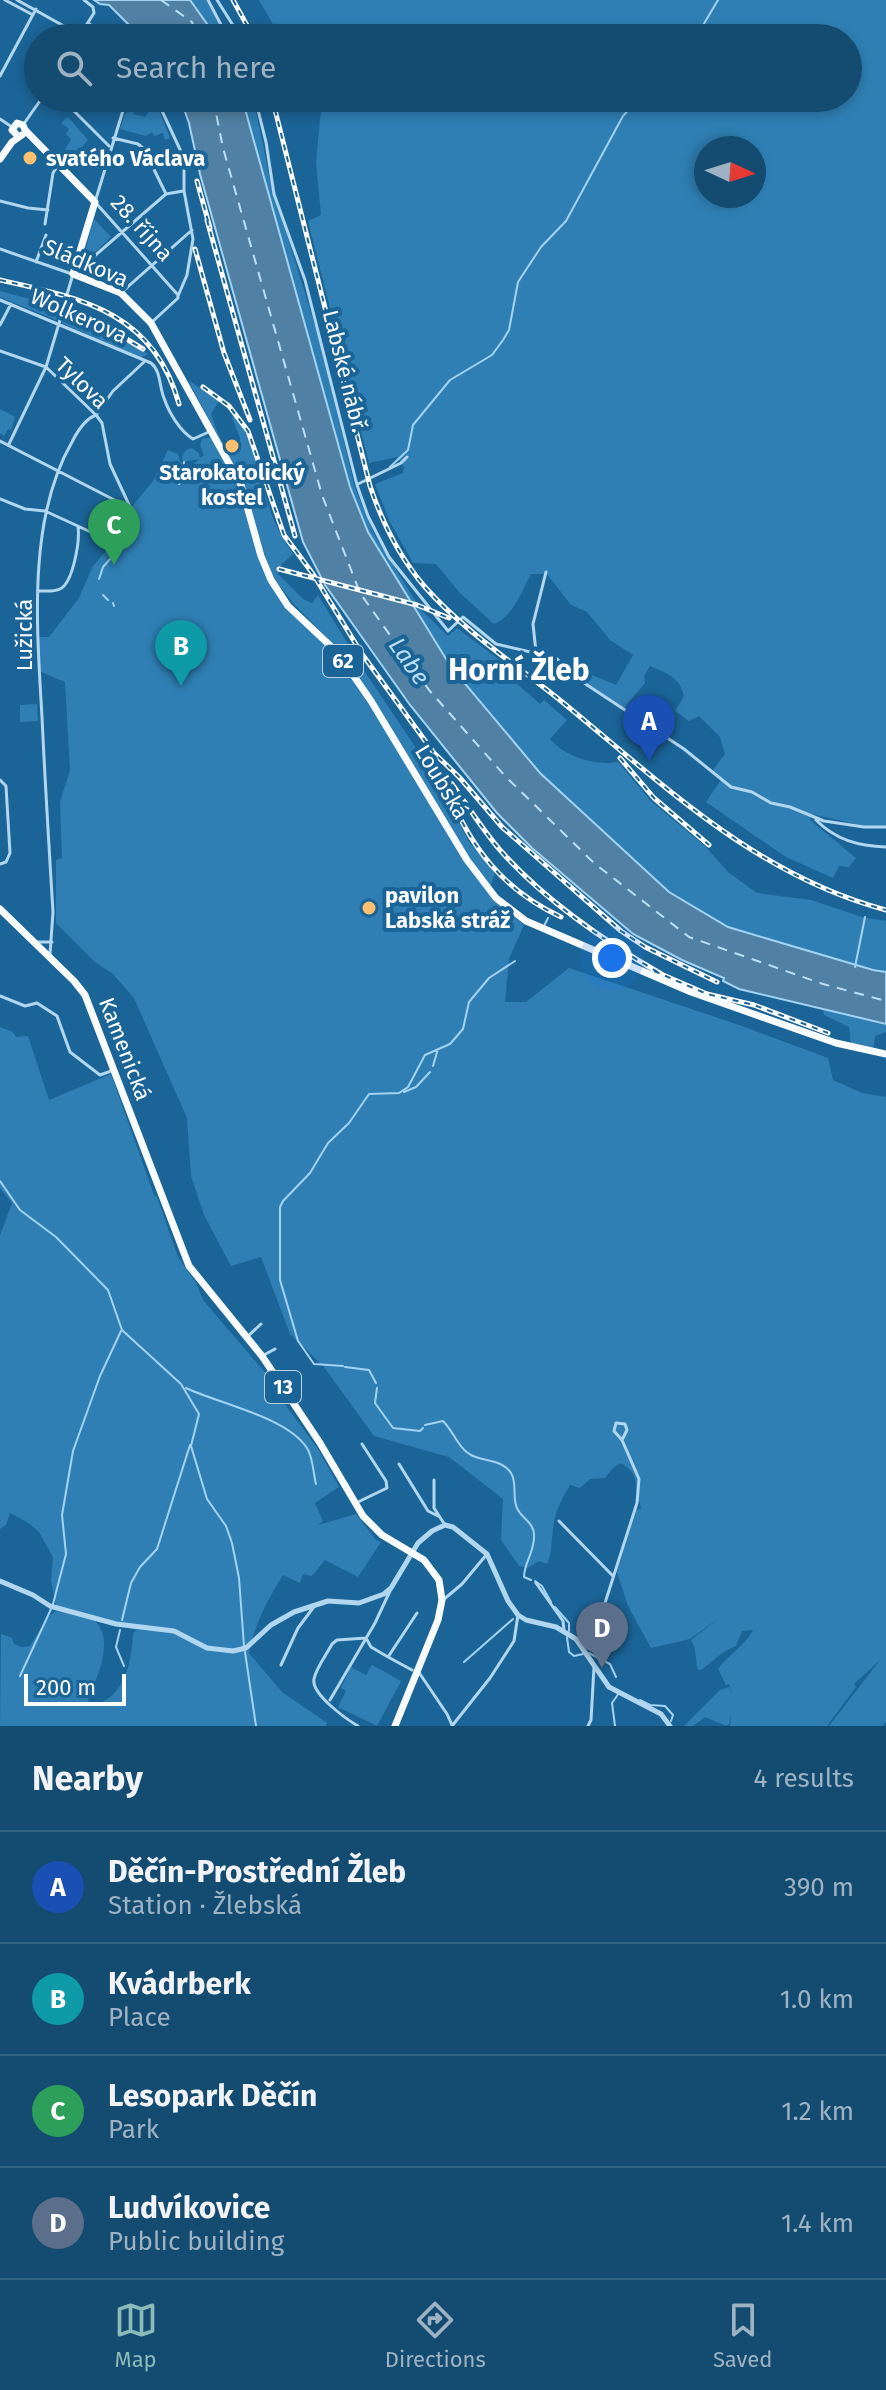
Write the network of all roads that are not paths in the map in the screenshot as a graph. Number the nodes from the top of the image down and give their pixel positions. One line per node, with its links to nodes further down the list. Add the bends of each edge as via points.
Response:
1 (5, 0): 7 (street)
2 (17, 0): 6 (street)
3 (84, 0): 8 (street, via 93,7)
4 (208, 0): 11 (street)
5 (217, 0): 12 (street)
6 (36, 9): 7 (street); 10 (street)
7 (33, 15): 9 (street)
8 (88, 23)
9 (28, 24)
10 (59, 24)
11 (221, 24)
12 (232, 24)
13 (24, 32): 14 (street)
14 (0, 76)
15 (32, 112): 21 (street)
16 (75, 112): 23 (street)
17 (122, 112): 22 (street)
18 (162, 112): 27 (street, via 181,149)
19 (258, 112): 56 (street, Labské nábř., via 274,194 305,280)
20 (0, 119): 21 (street)
21 (18, 131): 24 (main road); 25 (main road); 26 (main road, 28. října)
22 (113, 138): 23 (street); 28 (street, via 144,149)
23 (111, 147): 30 (street)
24 (0, 153)
25 (0, 159)
26 (58, 165): 30 (main road, 28. října); 31 (street)
27 (184, 191): 28 (street); 33 (street)
28 (166, 194): 34 (street)
29 (0, 201): 31 (street)
30 (95, 202): 34 (street, 28. října); 39 (main road)
31 (48, 210): 32 (street)
32 (45, 224)
33 (192, 230): 38 (street); 41 (street, via 187,275)
34 (122, 233): 38 (street, 28. října); 39 (street)
35 (46, 235): 37 (street)
36 (0, 249): 37 (street, Sládkova)
37 (36, 262): 39 (street, Sládkova)
38 (151, 265): 40 (street); 41 (street, 28. října)
39 (73, 274): 40 (main road, Sládkova / 62); 45 (street, bridge)
40 (121, 293): 44 (main road, Sládkova / 62)
41 (178, 295): 44 (street)
42 (0, 300): 43 (street, Wolkerova)
43 (11, 304): 45 (street, Wolkerova); 46 (street)
44 (151, 323): 51 (main road, Loubská / 62)
45 (59, 324): 48 (street, Wolkerova); 49 (street)
46 (0, 325)
47 (0, 351): 49 (street, Tylova)
48 (144, 362): 50 (street, Lužická); 51 (street, via 156,367 164,400 186,434 193,439)
49 (46, 367): 50 (street, Tylova); 53 (street)
50 (96, 415): 55 (street, Lužická, via 75,436); 55 (street, Tylova, via 131,509)
51 (211, 431): 74 (main road, Loubská / 62, via 246,497 275,587 338,653 467,860 508,909 691,992 846,1047)
52 (0, 441): 53 (street)
53 (8, 445): 55 (street)
54 (407, 457): 56 (street)
55 (57, 471): 58 (street, Lužická)
56 (357, 485): 63 (street, Labské nábř., via 382,546 448,631 463,617 496,644)
57 (0, 499): 58 (street)
58 (45, 511): 59 (street); 62 (street, Lužická)
59 (78, 527): 60 (street); 62 (street, via 79,545 66,583 58,590)
60 (93, 533)
61 (546, 572): 63 (street, via 533,624)
62 (39, 591): 71 (street, Lužická)
63 (536, 652): 65 (street, via 556,658 720,780)
64 (0, 780): 68 (street, via 6,786 10,853)
65 (813, 817): 66 (street); 67 (street, via 849,842)
66 (886, 827)
67 (886, 847)
68 (0, 864)
69 (0, 909): 70 (main road, Kamenická / 13)
70 (32, 942): 71 (street); 72 (main road, Kamenická / 13)
71 (53, 942): 72 (street, Lužická)
72 (49, 957): 75 (main road, Kamenická / 13, via 85,995)
73 (0, 996): 75 (street, via 25,1006 44,1006 57,1016 75,1058 100,1075)
74 (886, 1054)
75 (114, 1070): 77 (main road, Kamenická / 13, via 189,1266)
76 (261, 1324): 77 (street)
77 (247, 1337): 79 (main road, 13)
78 (275, 1349): 79 (street)
79 (262, 1356): 84 (main road, 13)
80 (622, 1440): 90 (street, via 639,1479 637,1503)
81 (362, 1444): 84 (street, via 387,1488)
82 (399, 1464): 85 (street, via 428,1511)
83 (434, 1480): 85 (street)
84 (354, 1504): 88 (main road, 13, via 382,1535)
85 (438, 1516): 87 (street)
86 (559, 1521): 90 (street)
87 (445, 1525): 88 (street); 89 (street)
88 (411, 1551): 93 (street); 94 (main road, 13, via 434,1571)
89 (487, 1554): 94 (street); 97 (street)
90 (613, 1576): 100 (street, via 597,1628)
91 (0, 1581): 95 (street, via 50,1606 116,1624 174,1631 207,1648 233,1651)
92 (536, 1583): 98 (street, via 563,1621)
93 (391, 1588): 95 (street, via 359,1603); 99 (street)
94 (442, 1600): 104 (main road)
95 (315, 1604): 102 (street)
96 (417, 1613): 101 (street)
97 (518, 1615): 98 (street); 108 (street, via 514,1641)
98 (564, 1631): 100 (street)
99 (366, 1638): 101 (street); 105 (street); 105 (street, via 332,1644 314,1678 315,1688)
100 (581, 1645): 103 (street)
101 (388, 1657): 104 (street)
102 (281, 1665)
103 (594, 1666): 109 (street); 110 (street, via 618,1693 661,1714)
104 (415, 1670): 107 (main road); 108 (street)
105 (329, 1702): 106 (street)
106 (358, 1726)
107 (395, 1726)
108 (452, 1726)
109 (588, 1726)
110 (670, 1726)

